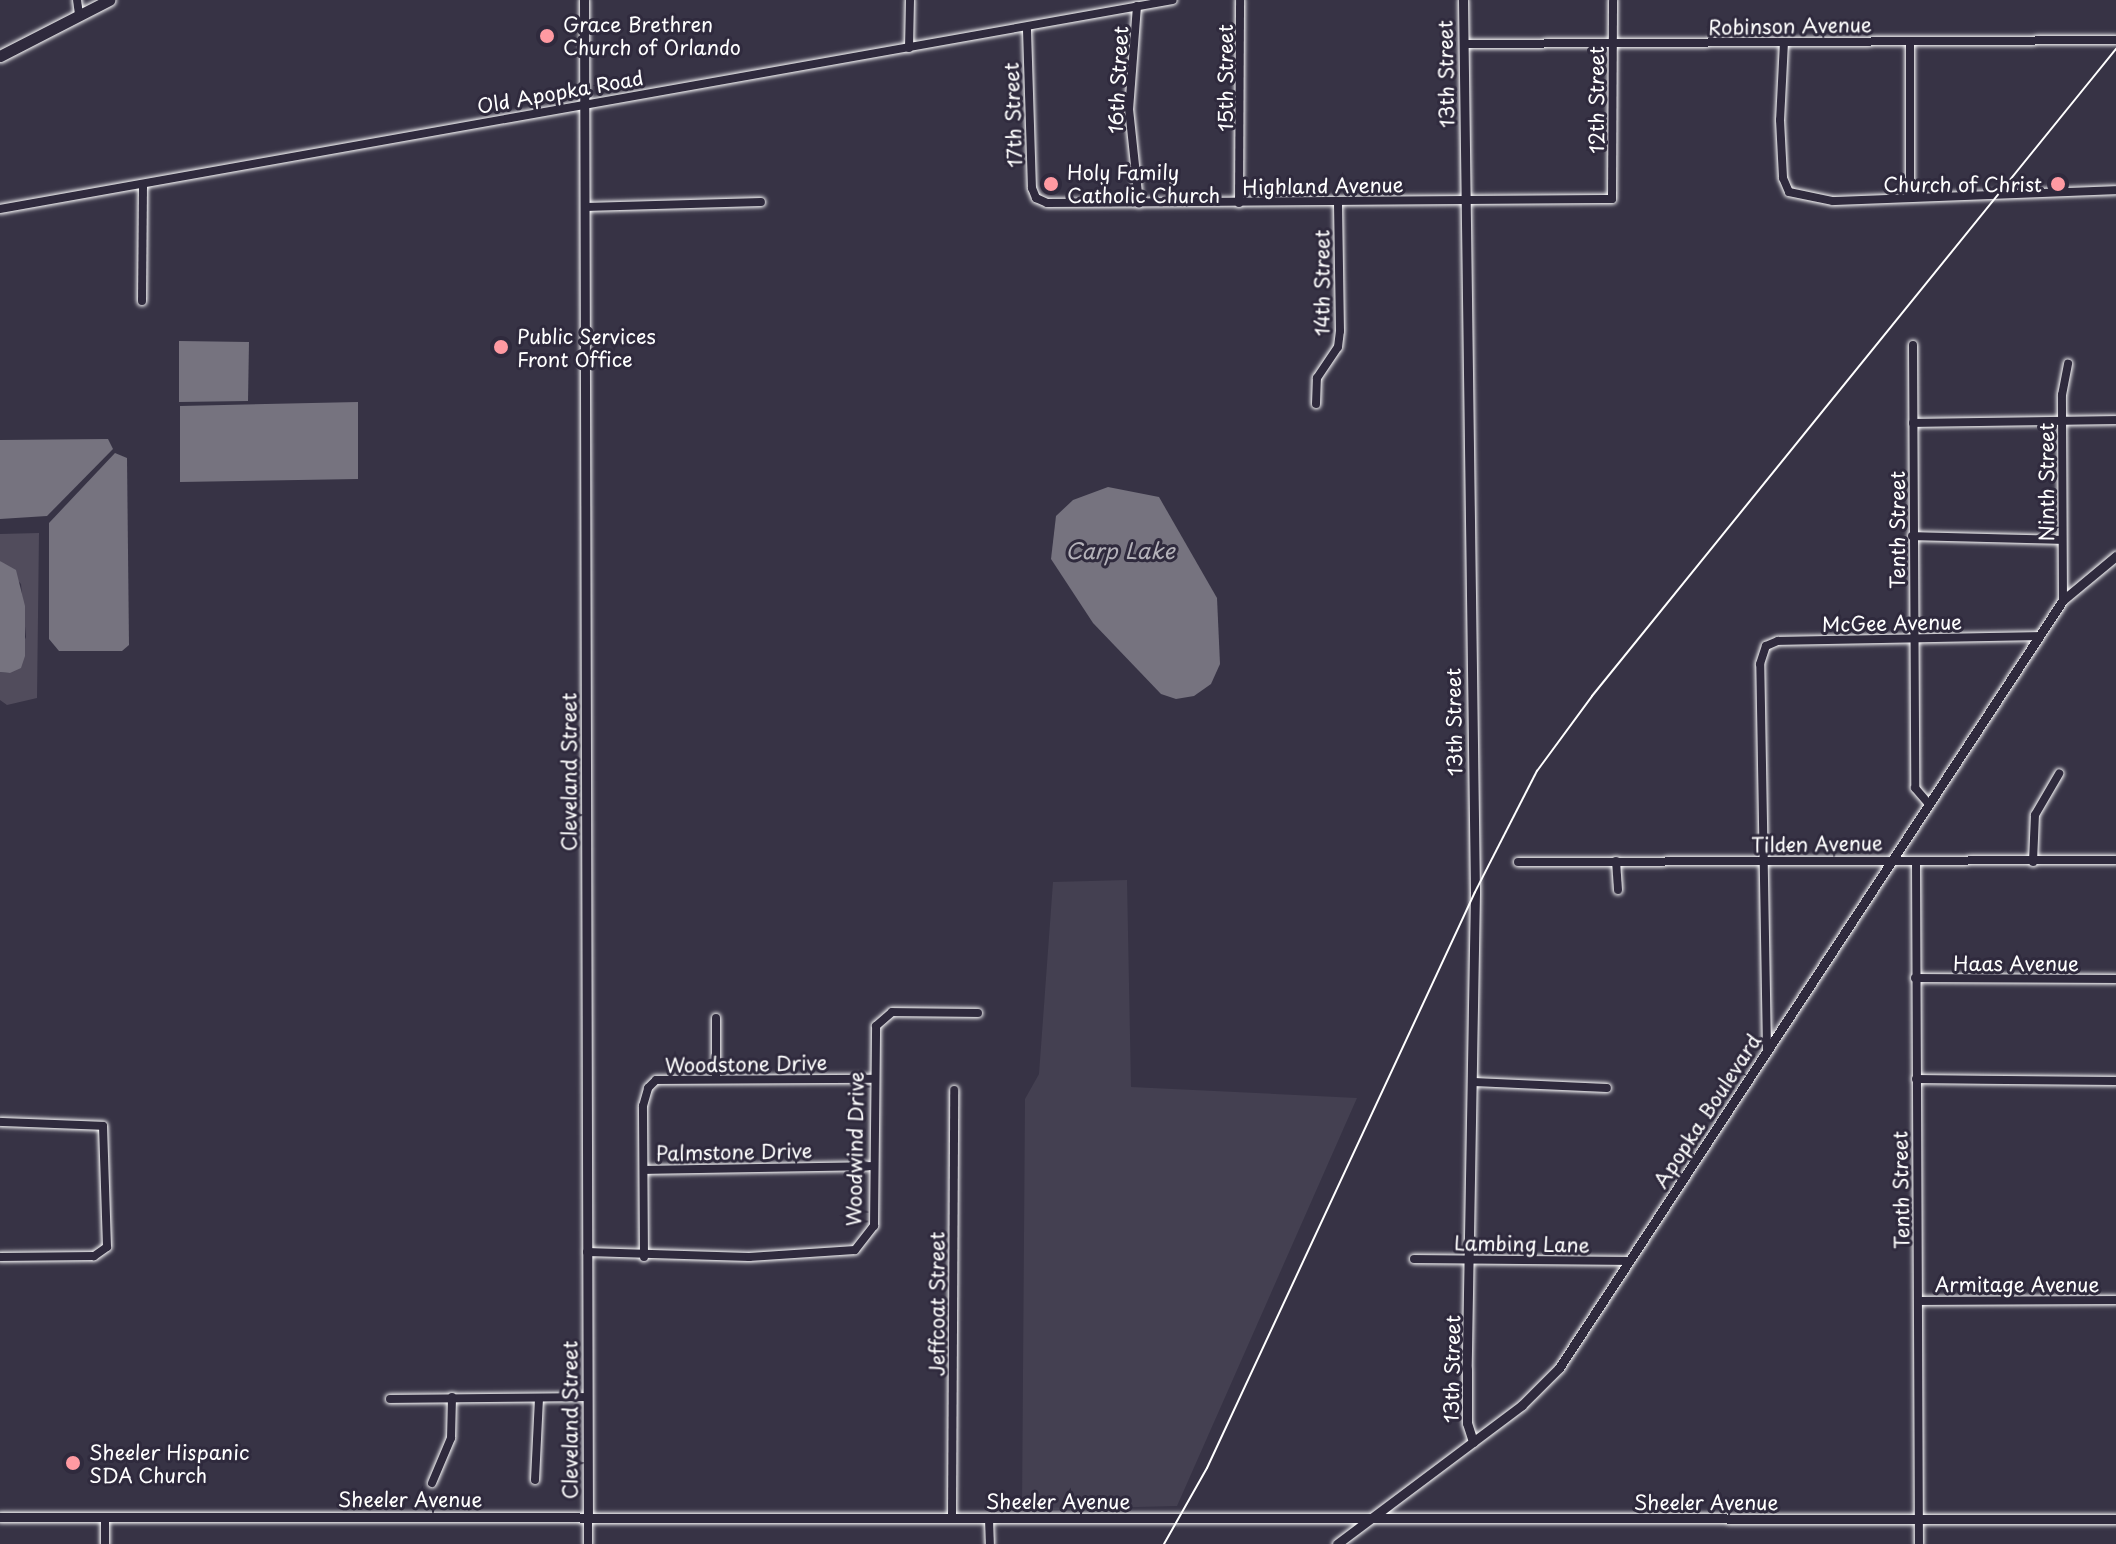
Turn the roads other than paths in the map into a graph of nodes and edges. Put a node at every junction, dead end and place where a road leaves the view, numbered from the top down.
1 (77, 0) edge
2 (109, 0) edge
3 (584, 0) edge
4 (910, 0) edge
5 (1173, 0) edge
6 (1240, 0) edge
7 (1463, 0) edge
8 (1613, 0) edge
9 (1137, 6) junction
10 (79, 15) junction
11 (1027, 30) junction
12 (2116, 40) edge
13 (1910, 41) junction
14 (1784, 42) junction
15 (1464, 44) junction
16 (1613, 45) junction
17 (909, 48) junction
18 (0, 56) edge
19 (584, 104) junction
20 (143, 184) junction
21 (2116, 190) edge
22 (1910, 195) junction
23 (1036, 198) joint
24 (1612, 199) joint
25 (1465, 201) junction
26 (761, 202) dead end
27 (1338, 202) junction
28 (1139, 203) junction
29 (1239, 203) junction
30 (585, 207) junction
31 (0, 209) edge
32 (142, 301) dead end
33 (1913, 345) dead end
34 (2068, 364) dead end
35 (1316, 404) dead end
36 (2116, 420) edge
37 (2062, 421) junction
38 (1913, 423) junction
39 (1912, 536) junction
40 (2062, 540) junction
41 (2116, 556) edge
42 (2063, 600) junction
43 (2039, 636) junction
44 (1914, 638) junction
45 (2059, 774) dead end
46 (1929, 804) junction
47 (1893, 859) junction
48 (2116, 860) edge
49 (1616, 861) junction
50 (1765, 861) junction
51 (1916, 861) junction
52 (1518, 862) dead end
53 (2033, 862) junction
54 (1618, 890) dead end
55 (1915, 978) junction
56 (2116, 979) edge
57 (978, 1013) dead end
58 (716, 1018) dead end
59 (1767, 1051) junction
60 (716, 1078) junction
61 (873, 1079) junction
62 (1916, 1079) junction
63 (2116, 1081) edge
64 (1474, 1082) junction
65 (1607, 1088) dead end
66 (954, 1090) dead end
67 (0, 1122) edge
68 (874, 1166) junction
69 (644, 1170) junction
70 (587, 1252) junction
71 (0, 1257) edge
72 (644, 1257) junction
73 (1414, 1259) dead end
74 (1630, 1261) junction
75 (1472, 1262) junction
76 (2116, 1300) edge
77 (1919, 1301) junction
78 (452, 1397) junction
79 (588, 1397) junction
80 (539, 1398) junction
81 (390, 1399) dead end
82 (1473, 1442) junction
83 (535, 1480) dead end
84 (432, 1483) dead end
85 (0, 1517) edge
86 (588, 1517) junction
87 (105, 1518) junction
88 (952, 1519) junction
89 (989, 1519) junction
90 (1919, 1519) junction
91 (2116, 1519) edge
92 (1369, 1520) junction
93 (105, 1544) edge
94 (588, 1544) edge
95 (990, 1544) edge
96 (1337, 1544) edge
97 (1919, 1544) edge

1 - 10 street
2 - 10 main road
3 - 19 street, Cleveland Street
4 - 17 street
5 - 9 street, Old Apopka Road
6 - 29 street, 15th Street
7 - 15 street, 13th Street
8 - 16 street, 12th Street
9 - 11 street, Old Apopka Road
9 - 28 street, 16th Street
10 - 18 main road
11 - 17 street, Old Apopka Road
11 - 23 street, 17th Street
12 - 13 street, Robinson Avenue
13 - 14 street, Robinson Avenue
13 - 22 street
14 - 16 street, Robinson Avenue
14 - 22 street
15 - 16 street, Robinson Avenue
15 - 25 street, 13th Street
16 - 24 street, 12th Street
17 - 19 street, Old Apopka Road
19 - 20 street, Old Apopka Road
19 - 30 street, Cleveland Street
20 - 31 street, Old Apopka Road
20 - 32 street
21 - 22 street
23 - 28 street, Highland Avenue
24 - 25 street, Highland Avenue
25 - 27 street, Highland Avenue
25 - 64 street, 13th Street
26 - 30 street
27 - 29 street, Highland Avenue
27 - 35 street, 14th Street
28 - 29 street, Highland Avenue
30 - 70 street, Cleveland Street
33 - 38 street, Tenth Street
34 - 37 street, Ninth Street
36 - 37 street
37 - 38 street
37 - 40 street, Ninth Street
38 - 39 street, Tenth Street
39 - 40 street
39 - 44 street, Tenth Street
40 - 42 street, Ninth Street
41 - 42 street, Apopka Boulevard
42 - 43 street, Apopka Boulevard
43 - 44 street, McGee Avenue
43 - 46 street, Apopka Boulevard
44 - 46 street, Tenth Street
44 - 50 street, McGee Avenue
45 - 53 street
46 - 47 street, Apopka Boulevard
47 - 50 street, Tilden Avenue
47 - 51 street, Tilden Avenue
47 - 59 street, Apopka Boulevard
48 - 53 street, Tilden Avenue
49 - 50 street, Tilden Avenue
49 - 52 street, Tilden Avenue
49 - 54 street
50 - 59 street
51 - 53 street, Tilden Avenue
51 - 55 street, Tenth Street
55 - 56 street, Haas Avenue
55 - 62 street, Tenth Street
57 - 61 street, Woodwind Drive
58 - 60 street
59 - 74 street, Apopka Boulevard
60 - 61 street, Woodstone Drive
60 - 69 street, Woodstone Drive
61 - 68 street, Woodwind Drive
62 - 63 street
62 - 77 street, Tenth Street
64 - 65 street
64 - 75 street, 13th Street
66 - 88 street, Jeffcoat Street
67 - 71 street
68 - 69 street, Palmstone Drive
68 - 72 street, Woodwind Drive
69 - 72 street, Woodstone Drive
70 - 72 street, Woodwind Drive
70 - 79 street, Cleveland Street
73 - 75 street, Lambing Lane
74 - 75 street, Lambing Lane
74 - 82 street, Apopka Boulevard
75 - 82 street, 13th Street
76 - 77 street, Armitage Avenue
77 - 90 street, Tenth Street
78 - 80 street
78 - 81 street
78 - 84 street
79 - 80 street
79 - 86 street, Cleveland Street
80 - 83 street
82 - 92 street, Apopka Boulevard
85 - 87 street, Sheeler Avenue
86 - 87 street, Sheeler Avenue
86 - 88 street, Sheeler Avenue
86 - 94 street, Cleveland Street
87 - 93 street
88 - 89 street, Sheeler Avenue
89 - 92 street, Sheeler Avenue
89 - 95 street
90 - 91 street, Sheeler Avenue
90 - 92 street, Sheeler Avenue
90 - 97 street, Tenth Street
92 - 96 street, Apopka Boulevard

